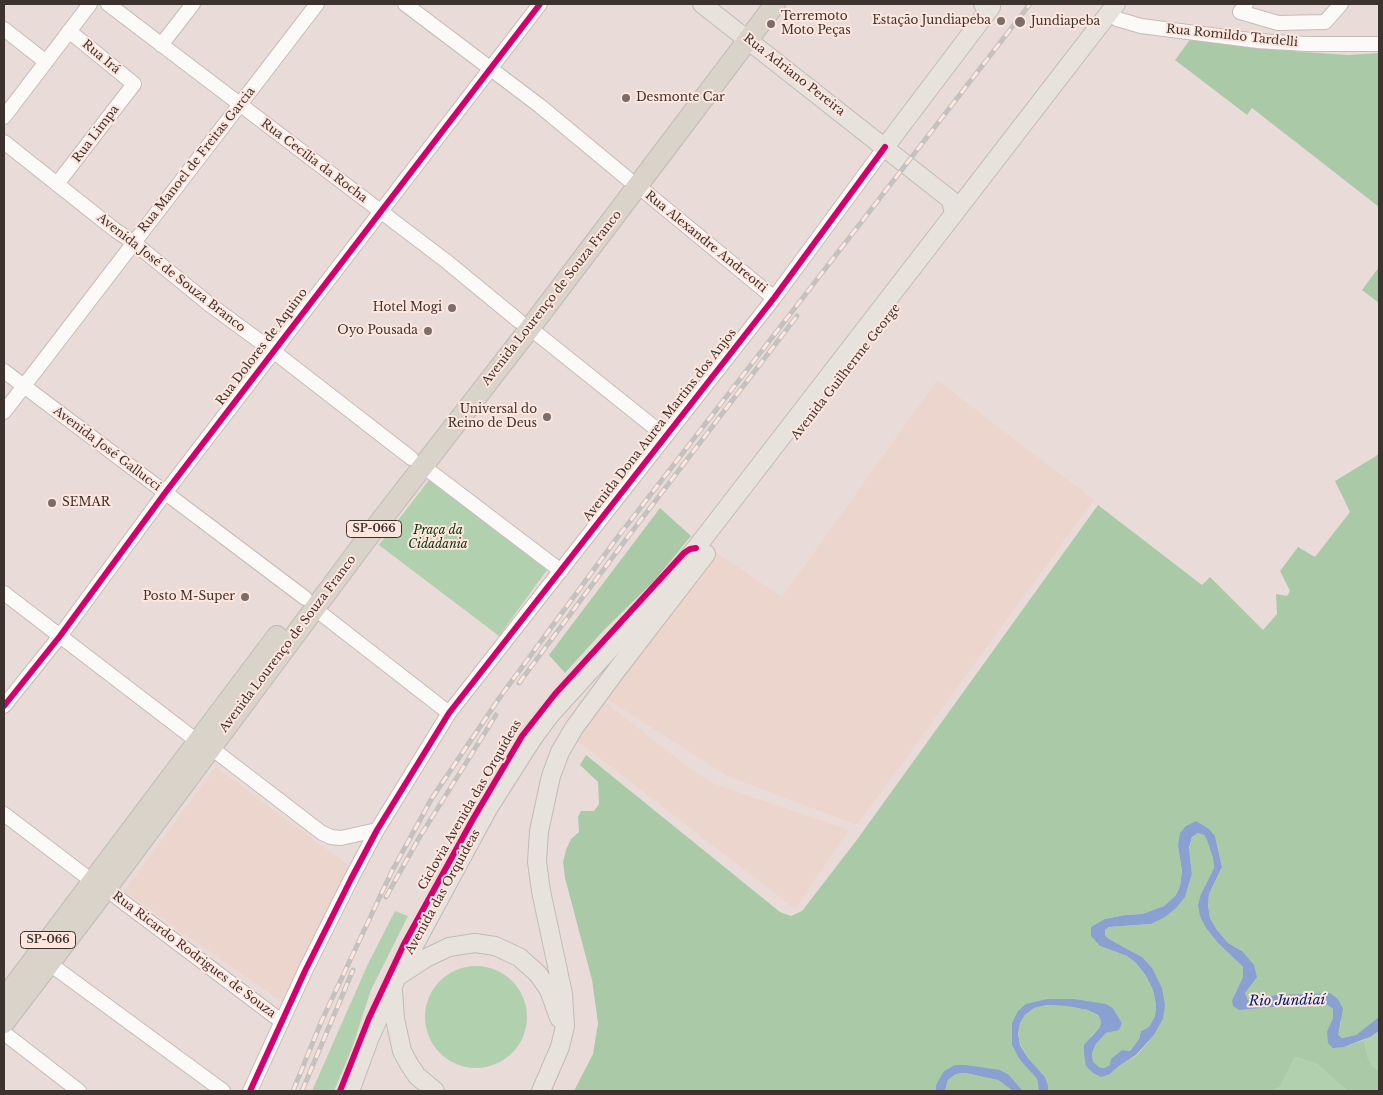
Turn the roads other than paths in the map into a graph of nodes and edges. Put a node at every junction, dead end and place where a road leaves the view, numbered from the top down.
1 (90, 4) edge
2 (108, 4) edge
3 (193, 4) edge
4 (318, 4) edge
5 (405, 4) edge
6 (540, 4) edge
7 (702, 4) edge
8 (758, 4) edge
9 (775, 4) edge
10 (1128, 4) edge
11 (1341, 4) edge
12 (989, 5) edge
13 (1243, 8) edge
14 (1113, 12) edge
15 (4, 29) edge
16 (69, 31) junction
17 (743, 35) junction
18 (161, 44) junction
19 (1379, 44) edge
20 (46, 62) junction
21 (491, 69) junction
22 (134, 84) joint
23 (240, 104) junction
24 (4, 117) edge
25 (4, 142) edge
26 (885, 147) junction
27 (633, 183) junction
28 (58, 184) junction
29 (957, 204) junction
30 (381, 212) junction
31 (133, 242) junction
32 (774, 298) junction
33 (524, 324) junction
34 (273, 351) junction
35 (4, 371) edge
36 (23, 386) junction
37 (4, 412) edge
38 (666, 436) junction
39 (417, 462) junction
40 (165, 493) junction
41 (561, 571) junction
42 (4, 593) edge
43 (310, 603) junction
44 (60, 636) junction
45 (4, 706) edge
46 (449, 713) junction
47 (540, 728) joint
48 (204, 744) junction
49 (4, 814) edge
50 (377, 830) junction
51 (99, 885) junction
52 (50, 964) junction
53 (395, 981) junction
54 (4, 999) edge
55 (282, 1021) junction
56 (4, 1023) edge
57 (564, 1032) junction
58 (4, 1033) edge
59 (558, 1054) junction
60 (79, 1091) edge
61 (223, 1091) edge
62 (250, 1091) edge
63 (350, 1091) edge
64 (435, 1091) edge
65 (526, 1091) edge
66 (541, 1091) edge

1 - 16 street
2 - 18 street, Rua Cecília da Rocha
3 - 18 street
4 - 23 street, Rua Manoel de Freitas Garcia
5 - 21 street, Rua Alexandre Andreotti
6 - 21 street, Rua Dolores de Aquino
7 - 17 main road, Rua Adriano Pereira
8 - 17 highway, Avenida Lourenço de Souza Franco / SP-066
9 - 17 highway, Avenida Lourenço de Souza Franco / SP-066
10 - 14 main road, Avenida Guilherme George
11 - 13 street
12 - 26 main road, Avenida Dona Aurea Martins dos Anjos
14 - 19 street, Rua Romildo Tardelli
14 - 29 main road, Avenida Guilherme George
14 - 57 main road, Avenida Guilherme George
15 - 20 street
16 - 20 street
16 - 22 street, Rua Irá
17 - 26 main road, Rua Adriano Pereira
17 - 27 highway, Avenida Lourenço de Souza Franco / SP-066
18 - 23 street, Rua Cecília da Rocha
20 - 24 street
21 - 27 street, Rua Alexandre Andreotti
21 - 30 street, Rua Dolores de Aquino
22 - 28 street, Rua Limpa
23 - 30 street, Rua Cecília da Rocha
23 - 31 street, Rua Manoel de Freitas Garcia
25 - 28 street, Avenida José de Souza Branco
26 - 29 main road, Rua Adriano Pereira
26 - 32 street, Avenida Dona Aurea Martins dos Anjos
27 - 32 street, Rua Alexandre Andreotti
27 - 33 highway, Avenida Lourenço de Souza Franco / SP-066
28 - 31 street, Avenida José de Souza Branco
29 - 47 main road, Avenida Guilherme George
30 - 33 street, Rua Cecília da Rocha
30 - 34 street, Rua Dolores de Aquino
31 - 34 street, Avenida José de Souza Branco
31 - 36 street, Rua Manoel de Freitas Garcia
32 - 38 street, Avenida Dona Aurea Martins dos Anjos
33 - 38 street, Rua Cecília da Rocha
33 - 39 highway, Avenida Lourenço de Souza Franco / SP-066
34 - 39 street, Avenida José de Souza Branco
34 - 40 street, Rua Dolores de Aquino
35 - 36 street, Avenida José Gallucci
36 - 37 street, Rua Manoel de Freitas Garcia
36 - 40 street, Avenida José Gallucci
38 - 41 street, Avenida Dona Aurea Martins dos Anjos
39 - 41 street, Avenida José de Souza Branco
39 - 43 highway, Avenida Lourenço de Souza Franco / SP-066
40 - 43 street, Avenida José Gallucci
40 - 44 street, Rua Dolores de Aquino
41 - 46 street, Avenida Dona Aurea Martins dos Anjos
42 - 44 street
43 - 46 street, Avenida José Gallucci
43 - 48 highway, Avenida Lourenço de Souza Franco / SP-066
44 - 45 street, Rua Dolores de Aquino
44 - 48 street
46 - 50 street, Avenida Dona Aurea Martins dos Anjos
47 - 53 main road, Avenida das Orquídeas
48 - 50 street
48 - 51 highway, Avenida Lourenço de Souza Franco / SP-066
49 - 51 street, Rua Ricardo Rodrigues de Souza
50 - 55 street, Avenida Dona Aurea Martins dos Anjos
51 - 52 highway, Avenida Lourenço de Souza Franco / SP-066
51 - 54 highway, Avenida Lourenço de Souza Franco / SP-066
51 - 55 street, Rua Ricardo Rodrigues de Souza
52 - 56 highway, Avenida Lourenço de Souza Franco / SP-066
52 - 61 street
53 - 57 main road
53 - 63 main road, Avenida das Orquídeas
53 - 64 main road
55 - 62 street, Avenida Dona Aurea Martins dos Anjos
57 - 59 main road
58 - 60 street
59 - 65 main road
59 - 66 main road

